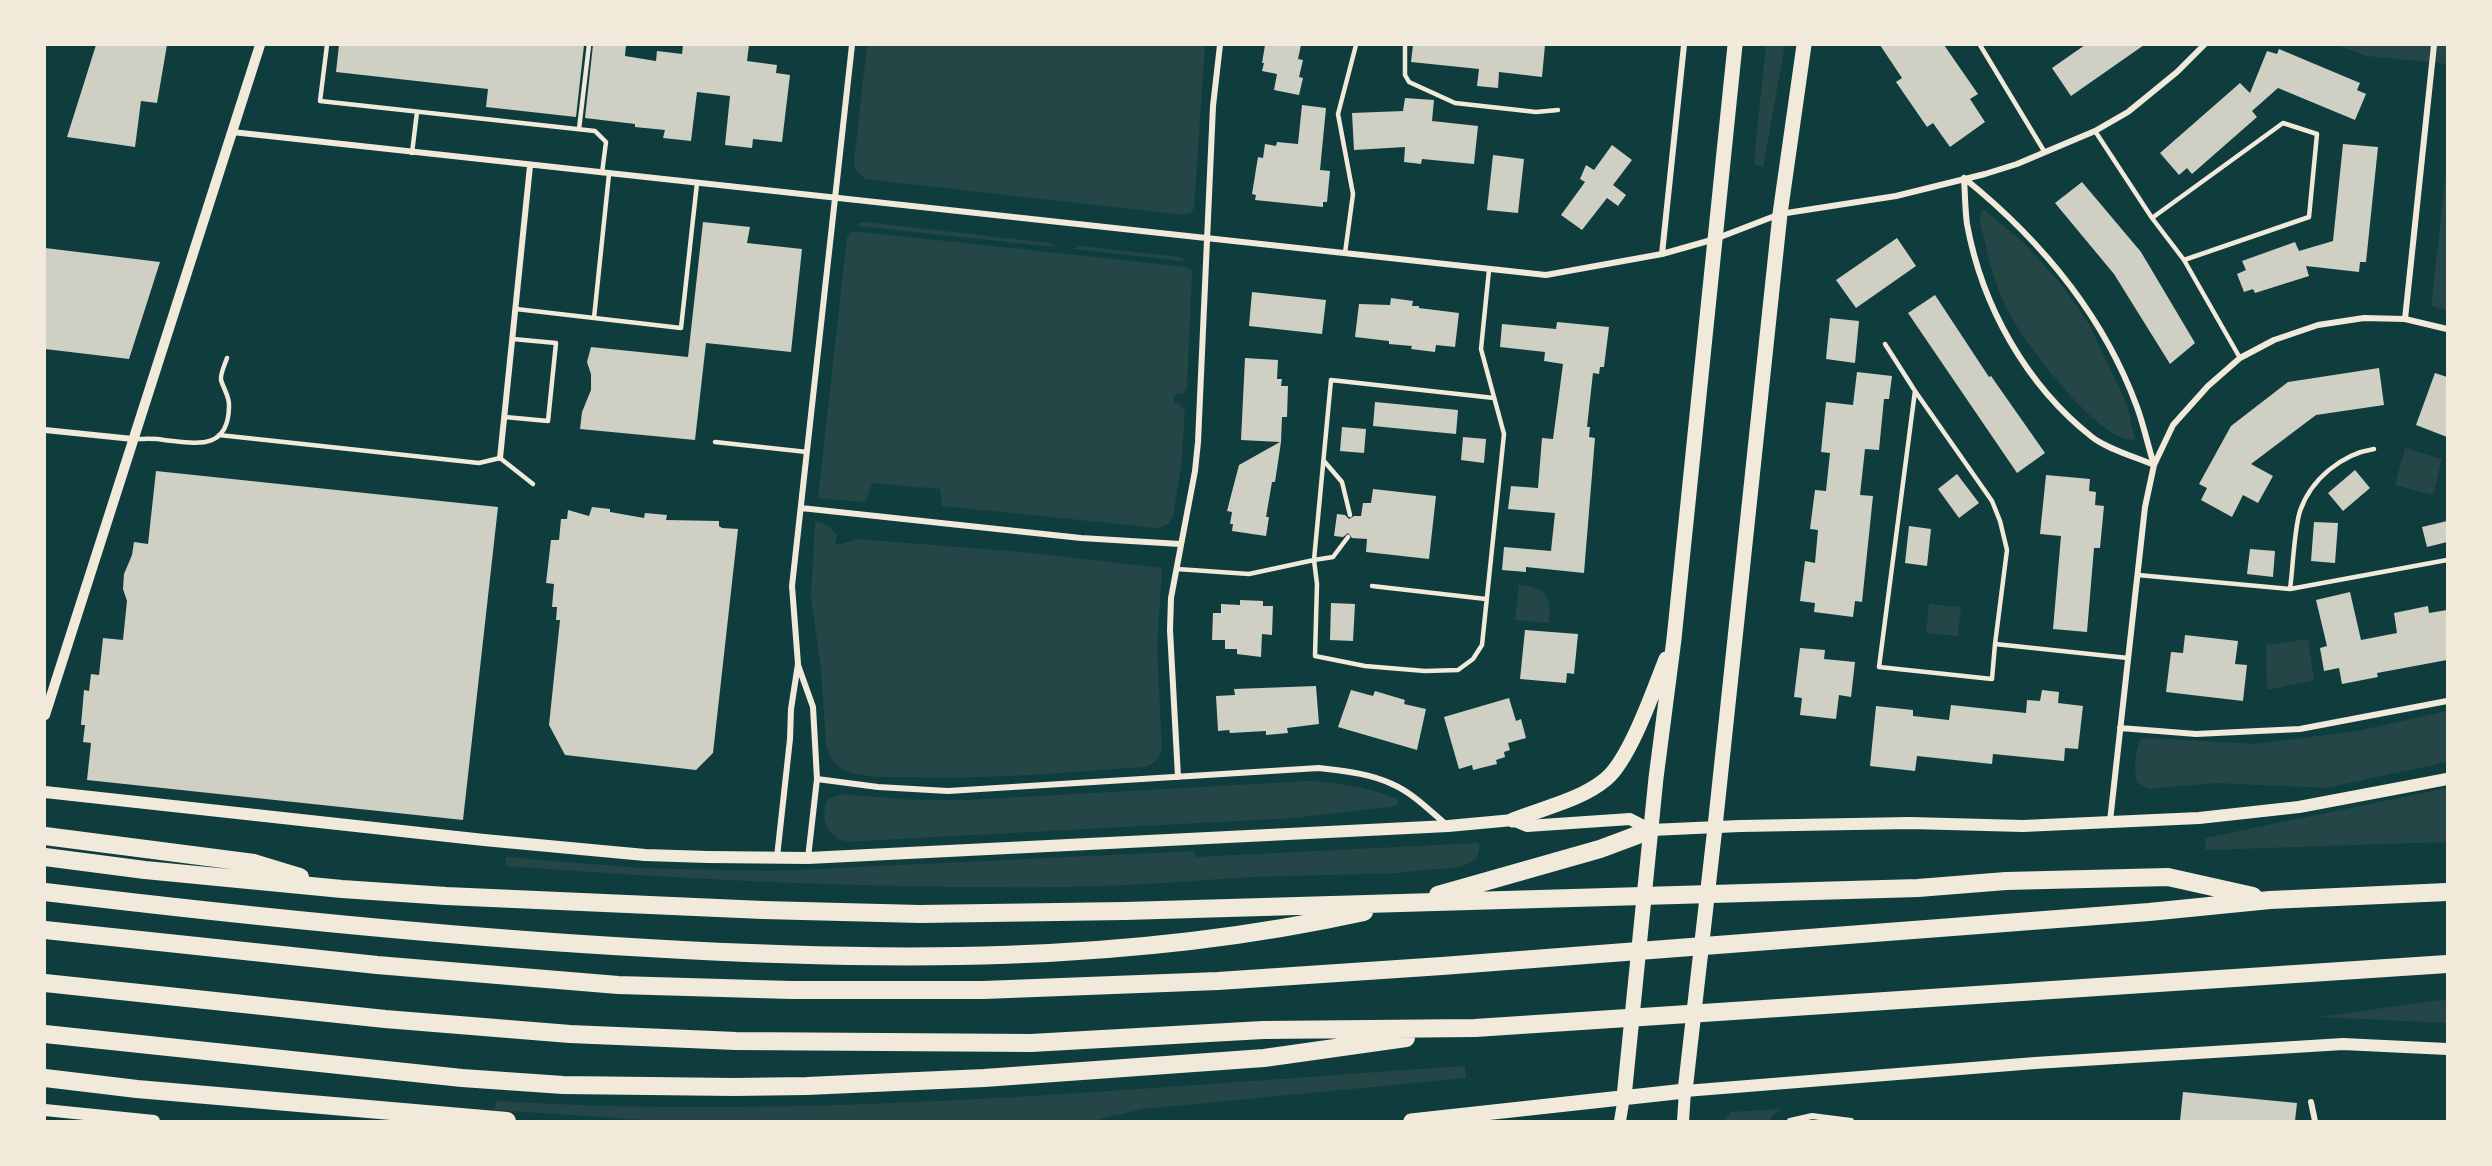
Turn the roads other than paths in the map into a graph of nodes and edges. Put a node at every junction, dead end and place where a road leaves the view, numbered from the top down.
1 (260, 45) edge
2 (327, 45) edge
3 (589, 45) edge
4 (852, 45) edge
5 (1220, 45) edge
6 (1356, 45) edge
7 (1405, 45) edge
8 (1684, 45) edge
9 (1735, 45) edge
10 (1804, 45) edge
11 (1980, 45) edge
12 (2204, 45) edge
13 (2434, 45) edge
14 (1558, 111) dead end
15 (417, 112) junction
16 (579, 129) junction
17 (2095, 131) junction
18 (232, 132) junction
19 (2044, 151) junction
20 (412, 153) junction
21 (531, 166) junction
22 (606, 173) junction
23 (1964, 178) junction
24 (697, 183) junction
25 (835, 198) junction
26 (1780, 214) junction
27 (2152, 218) junction
28 (1715, 239) junction
29 (1208, 240) junction
30 (1346, 254) junction
31 (1662, 254) junction
32 (2184, 260) junction
33 (1489, 270) junction
34 (516, 309) junction
35 (594, 318) junction
36 (2405, 318) junction
37 (2447, 329) edge
38 (513, 339) junction
39 (1885, 344) dead end
40 (227, 358) dead end
41 (2240, 358) junction
42 (1915, 391) junction
43 (1494, 398) junction
44 (505, 417) junction
45 (45, 430) edge
46 (219, 435) junction
47 (133, 439) junction
48 (715, 442) dead end
49 (2374, 449) dead end
50 (807, 452) junction
51 (500, 458) junction
52 (1324, 461) junction
53 (2154, 465) junction
54 (533, 484) dead end
55 (801, 508) junction
56 (1350, 515) dead end
57 (1348, 537) dead end
58 (1180, 544) junction
59 (1314, 560) junction
60 (2447, 560) edge
61 (1178, 569) junction
62 (2138, 575) junction
63 (1372, 586) dead end
64 (2290, 589) junction
65 (1486, 599) junction
66 (1674, 639) junction
67 (1995, 644) junction
68 (2128, 658) junction
69 (798, 664) junction
70 (2447, 701) edge
71 (45, 716) edge
72 (2120, 729) junction
73 (1178, 777) junction
74 (816, 779) junction
75 (2447, 779) edge
76 (45, 792) edge
77 (1513, 820) junction
78 (2110, 821) junction
79 (1448, 826) junction
80 (1716, 827) junction
81 (1651, 830) junction
82 (45, 836) edge
83 (45, 857) edge
84 (777, 858) junction
85 (808, 858) junction
86 (342, 889) junction
87 (45, 892) edge
88 (2447, 892) edge
89 (2270, 900) junction
90 (45, 930) edge
91 (2447, 964) edge
92 (45, 983) edge
93 (1475, 1028) junction
94 (45, 1034) edge
95 (2446, 1049) edge
96 (45, 1078) edge
97 (1685, 1091) junction
98 (1624, 1097) junction
99 (2312, 1102) dead end
100 (45, 1110) edge
101 (154, 1121) edge
102 (507, 1121) edge
103 (1411, 1121) edge
104 (1620, 1121) edge
105 (1683, 1121) edge
106 (1790, 1121) edge
107 (1851, 1121) edge
108 (2315, 1121) edge

1 - 18 street
2 - 15 lane
3 - 16 lane
4 - 25 street
5 - 29 street
6 - 30 lane
7 - 14 lane
8 - 31 street
9 - 28 main road
10 - 26 main road
11 - 19 lane
12 - 17 street
13 - 36 street
15 - 16 lane
15 - 20 lane
16 - 22 lane
17 - 19 street
17 - 27 lane
18 - 20 street
18 - 47 street
19 - 23 street
20 - 21 street
21 - 22 street
21 - 34 street
22 - 24 street
22 - 35 lane
23 - 26 street
23 - 53 street
23 - 53 street
24 - 25 street
24 - 35 lane
25 - 29 street
25 - 50 street
26 - 28 street
26 - 80 main road
27 - 32 lane
27 - 32 lane
28 - 31 street
28 - 66 main road
29 - 30 street
29 - 58 street
30 - 33 street
31 - 33 street
32 - 41 lane
33 - 43 lane
34 - 35 lane
34 - 38 street
36 - 37 street
36 - 41 street
38 - 44 street
38 - 44 lane
39 - 42 lane
40 - 46 lane
41 - 53 street
42 - 67 lane
42 - 67 lane
43 - 52 lane
43 - 65 lane
44 - 51 street
45 - 47 street
46 - 47 lane
46 - 51 lane
47 - 71 street
48 - 50 lane
49 - 64 lane
50 - 55 street
51 - 54 lane
52 - 56 lane
52 - 59 lane
53 - 62 street
55 - 58 street
55 - 69 street
57 - 59 lane
58 - 61 street
59 - 61 lane
59 - 65 lane
60 - 64 lane
61 - 73 street
62 - 64 lane
62 - 68 street
63 - 65 lane
66 - 77 main road
66 - 81 main road
67 - 68 lane
68 - 72 street
69 - 74 street
69 - 84 street
70 - 72 street
72 - 78 street
73 - 74 street
73 - 79 street
74 - 85 street
75 - 78 main road
76 - 84 main road
77 - 79 main road
77 - 81 main road
78 - 80 main road
79 - 85 main road
80 - 81 main road
80 - 97 main road
81 - 87 highway
81 - 98 main road
82 - 86 highway
83 - 86 highway
84 - 85 main road
86 - 89 highway
88 - 89 highway
89 - 90 highway
91 - 93 highway
92 - 93 highway
93 - 94 highway
95 - 97 main road
96 - 102 highway
97 - 98 main road
97 - 105 main road
98 - 103 main road
98 - 104 main road
99 - 108 street
100 - 101 main road
106 - 107 street

